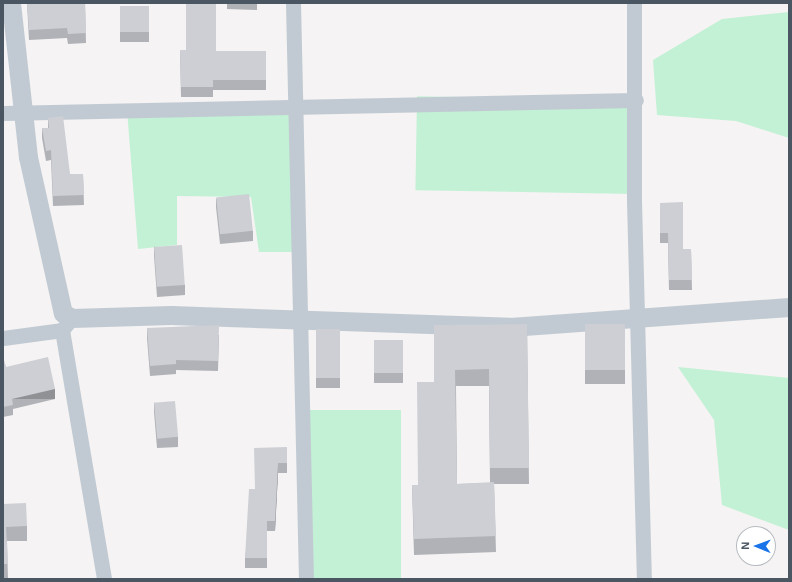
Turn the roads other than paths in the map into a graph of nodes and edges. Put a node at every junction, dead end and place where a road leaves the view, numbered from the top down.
1 (11, 3) edge
2 (292, 3) edge
3 (634, 3) edge
4 (636, 100) junction
5 (294, 107) junction
6 (3, 113) edge
7 (23, 113) junction
8 (789, 307) edge
9 (298, 319) junction
10 (639, 320) junction
11 (67, 324) junction
12 (3, 338) edge
13 (104, 579) edge
14 (306, 579) edge
15 (644, 579) edge

1 - 7 street
2 - 5 street
3 - 4 street
4 - 5 street
4 - 10 street
5 - 7 street
5 - 9 street
6 - 7 street
7 - 11 street
8 - 10 street
9 - 10 street
9 - 11 street
9 - 14 street
10 - 15 street
11 - 12 street
11 - 13 street

